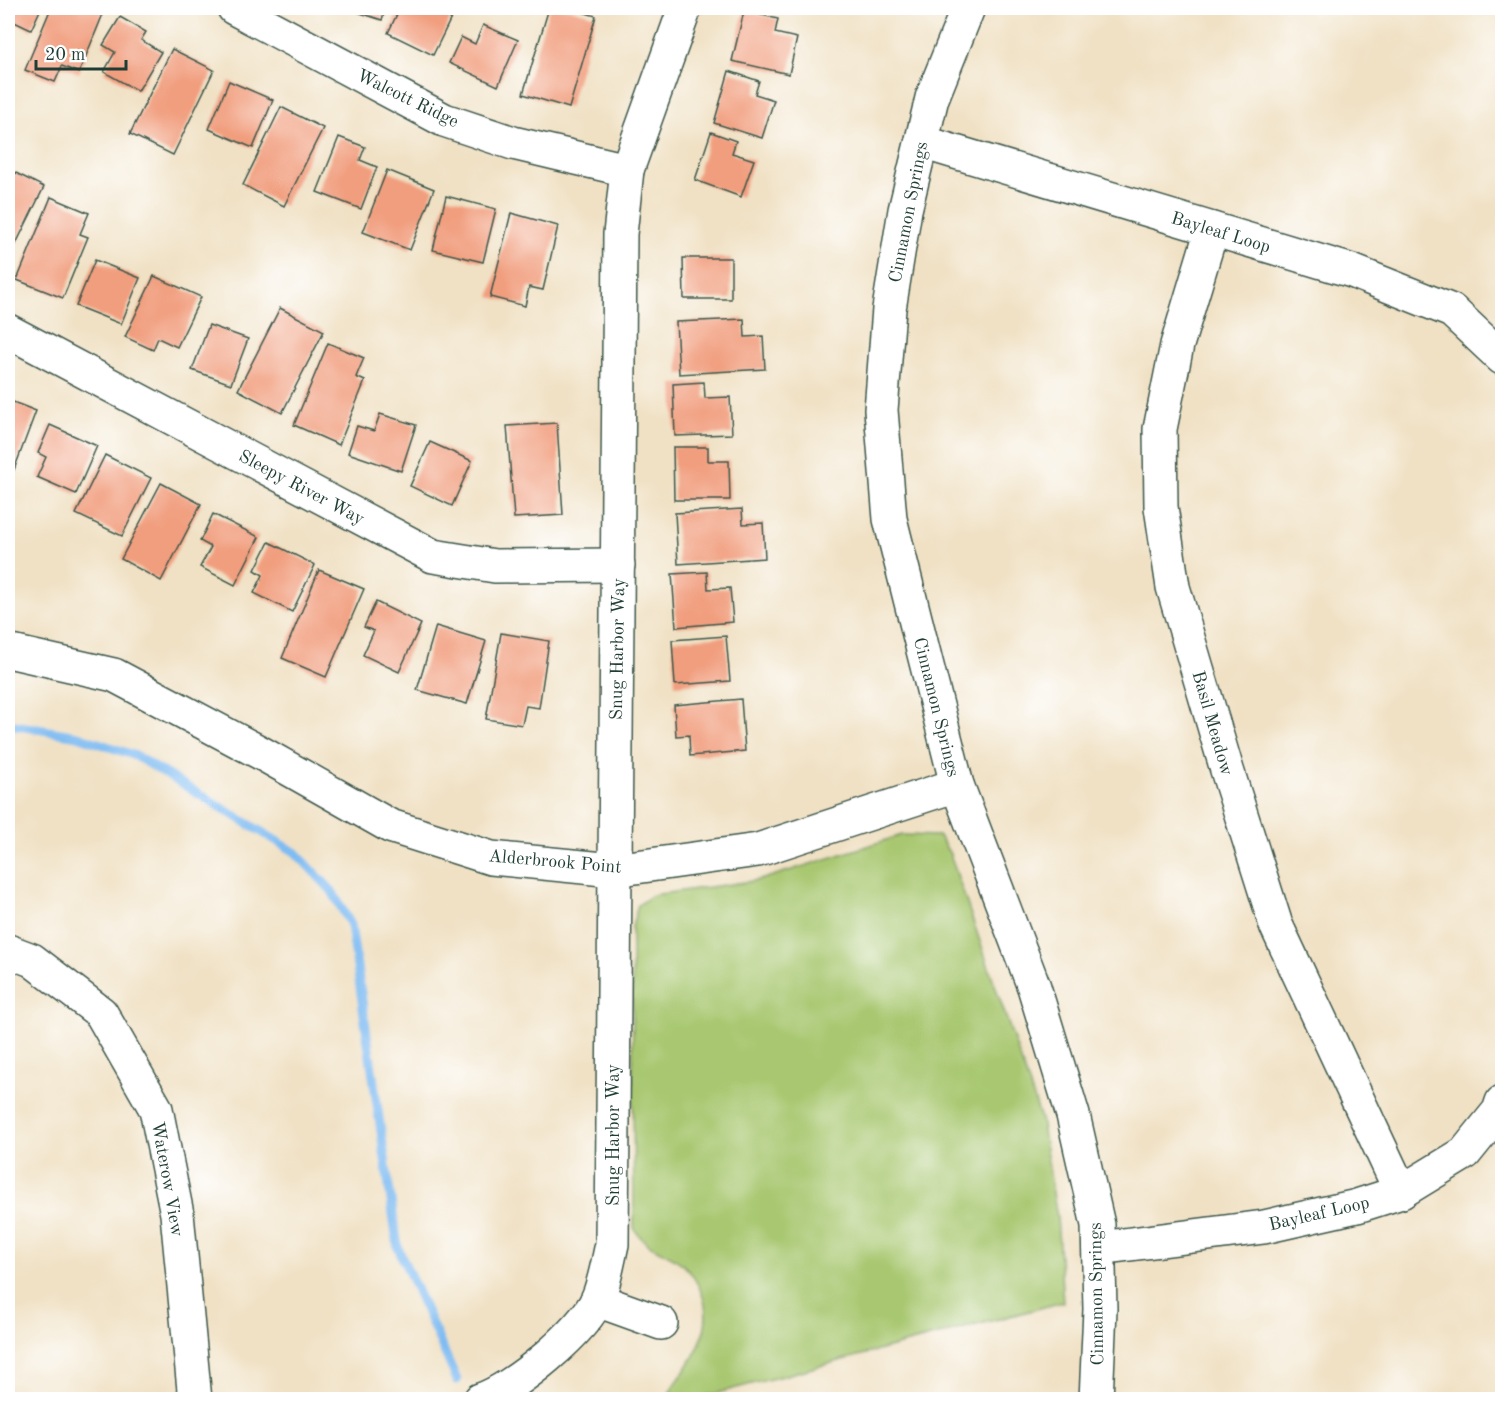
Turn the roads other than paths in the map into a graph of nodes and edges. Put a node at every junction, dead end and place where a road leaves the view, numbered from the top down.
1 (234, 8) edge
2 (685, 8) edge
3 (968, 8) edge
4 (922, 142) junction
5 (627, 170) junction
6 (1212, 229) junction
7 (8, 332) edge
8 (1503, 358) edge
9 (618, 565) junction
10 (8, 651) edge
11 (957, 785) junction
12 (614, 870) junction
13 (8, 951) edge
14 (1503, 1102) edge
15 (1401, 1192) junction
16 (1098, 1248) junction
17 (597, 1300) junction
18 (661, 1323) dead end
19 (195, 1400) edge
20 (480, 1400) edge
21 (1096, 1400) edge

1 - 5 street, Walcott Ridge
2 - 5 street, Snug Harbor Way
3 - 4 street, Cinnamon Springs
4 - 6 street, Bayleaf Loop
4 - 11 street, Cinnamon Springs
5 - 9 street, Snug Harbor Way
6 - 8 street, Bayleaf Loop
6 - 15 street, Basil Meadow
7 - 9 street, Sleepy River Way
9 - 12 street, Snug Harbor Way
10 - 12 street, Alderbrook Point
11 - 12 street, Alderbrook Point
11 - 16 street, Cinnamon Springs
12 - 17 street, Snug Harbor Way
13 - 19 street, Waterow View
14 - 15 street, Bayleaf Loop
15 - 16 street, Bayleaf Loop
16 - 21 street, Cinnamon Springs
17 - 18 street
17 - 20 street, Snug Harbor Way

